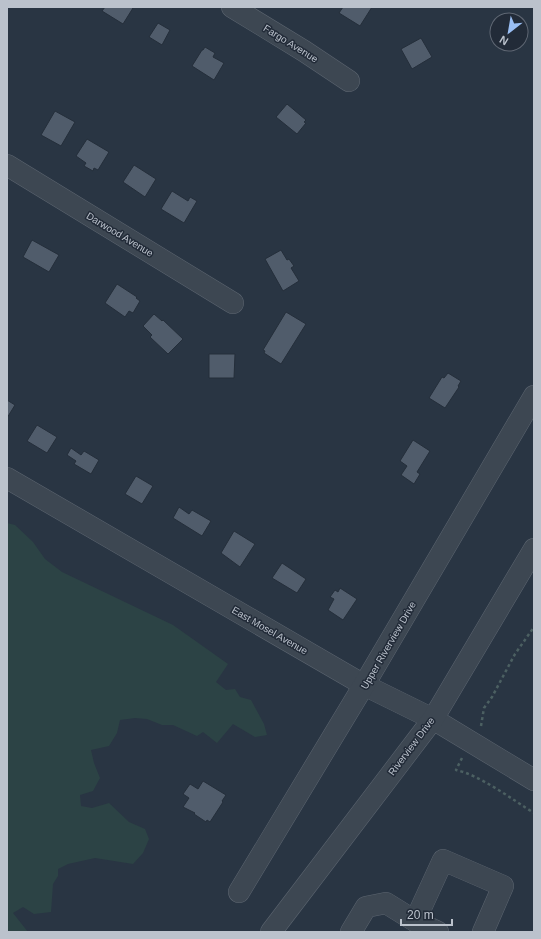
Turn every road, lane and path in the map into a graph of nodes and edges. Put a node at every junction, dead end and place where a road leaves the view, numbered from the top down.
1 (232, 7) edge
2 (349, 81) dead end
3 (7, 165) edge
4 (233, 303) dead end
5 (534, 396) edge
6 (7, 478) edge
7 (534, 549) edge
8 (534, 628) edge
9 (364, 685) junction
10 (433, 719) junction
11 (482, 721) dead end
12 (534, 780) edge
13 (240, 892) dead end
14 (415, 921) junction
15 (271, 932) edge
16 (351, 932) edge
17 (438, 932) edge
18 (483, 932) edge

1 - 2 street, Fargo Avenue
3 - 4 street, Darwood Avenue
5 - 9 street, Upper Riverview Drive
6 - 9 street, East Mosel Avenue
7 - 10 street, Riverview Drive
8 - 11 path
9 - 10 street, East Mosel Avenue
9 - 13 street, Upper Riverview Drive
10 - 12 street, East Mosel Avenue
10 - 15 street, Riverview Drive
14 - 16 street
14 - 17 street
14 - 18 street

